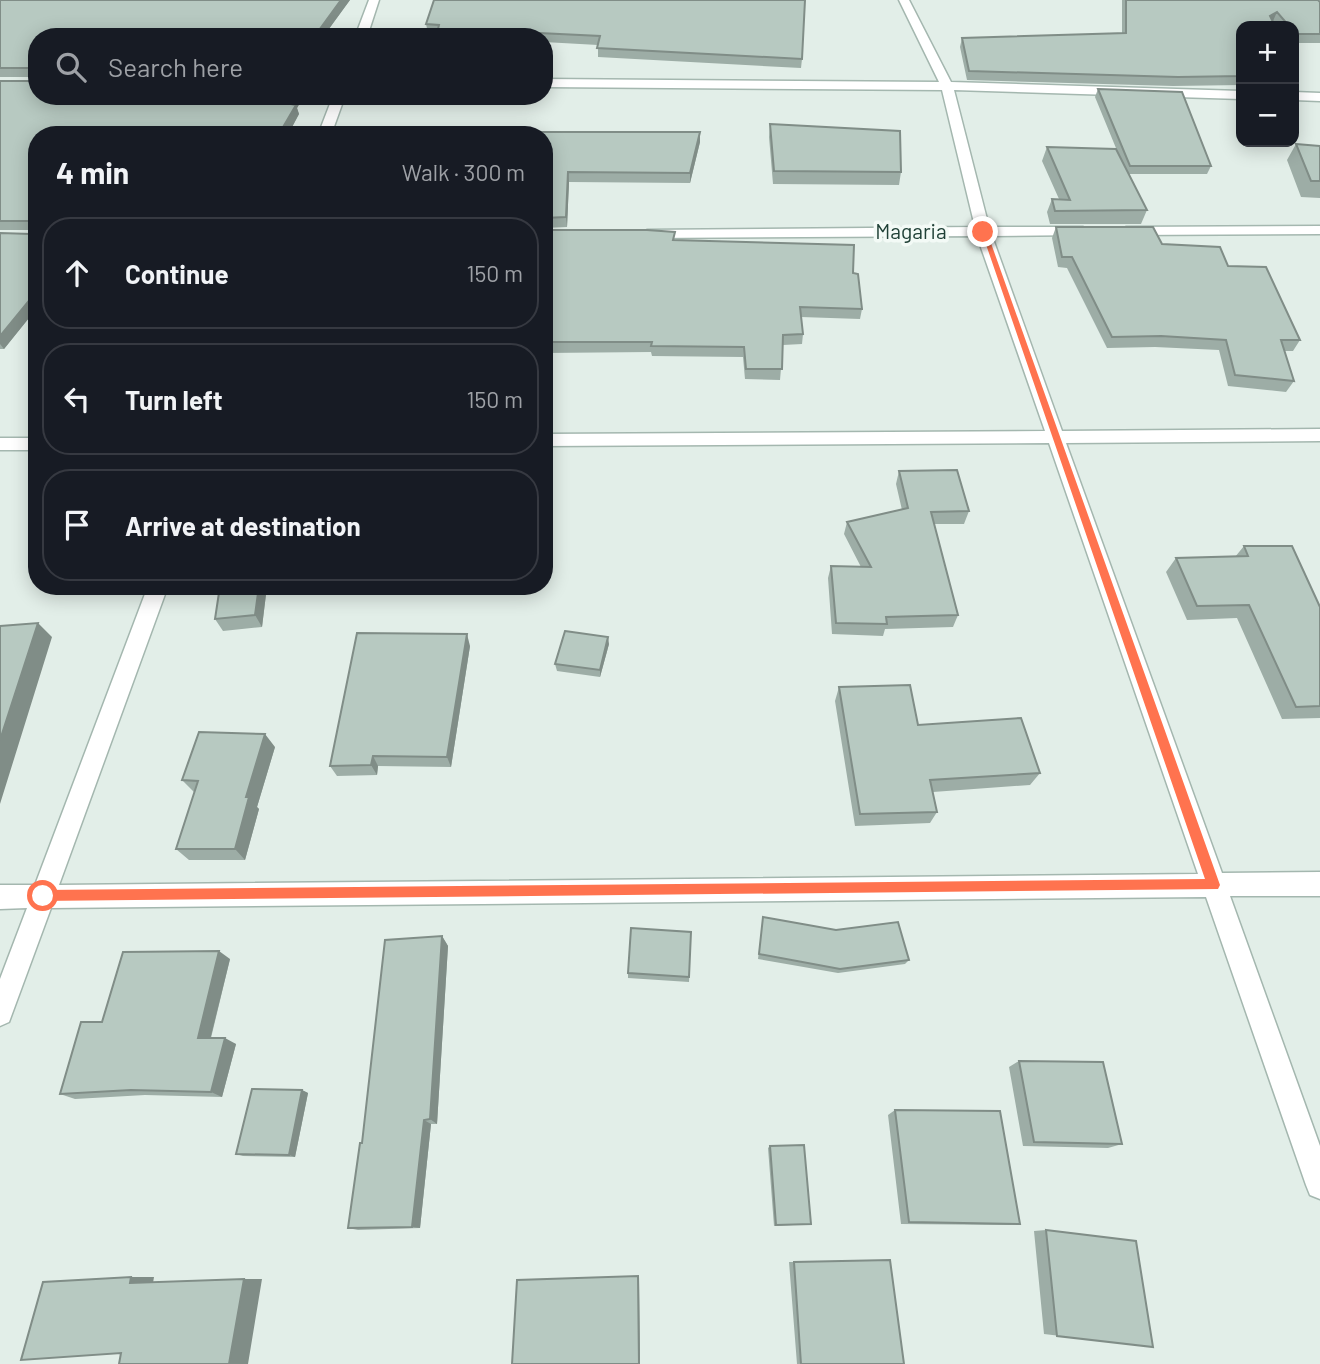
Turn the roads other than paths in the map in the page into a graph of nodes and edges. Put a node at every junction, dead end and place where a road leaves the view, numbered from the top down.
1 (374, 0) edge
2 (904, 0) edge
3 (364, 28) edge
4 (553, 83) edge
5 (947, 86) junction
6 (1236, 95) edge
7 (1299, 96) edge
8 (1320, 97) edge
9 (336, 105) edge
10 (327, 126) edge
11 (1320, 230) edge
12 (983, 232) junction
13 (626, 234) edge
14 (1320, 435) edge
15 (1056, 437) junction
16 (553, 440) edge
17 (0, 444) edge
18 (28, 444) edge
19 (155, 595) edge
20 (1320, 884) edge
21 (1214, 885) junction
22 (43, 896) junction
23 (0, 897) edge
24 (0, 1013) edge
25 (1320, 1185) edge

1 - 3 street
2 - 5 street
4 - 5 street
5 - 6 street
5 - 12 street
7 - 8 street
9 - 10 street
11 - 12 street, Magaria
12 - 13 street, Magaria
12 - 15 street
14 - 15 street
15 - 16 street
15 - 21 street
17 - 18 street
19 - 22 street
20 - 21 street
21 - 22 street
21 - 25 street
22 - 23 street
22 - 24 street

